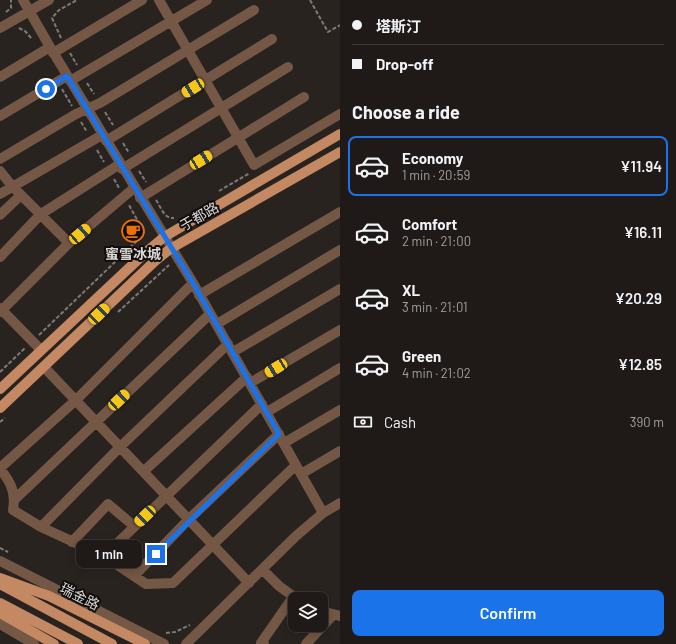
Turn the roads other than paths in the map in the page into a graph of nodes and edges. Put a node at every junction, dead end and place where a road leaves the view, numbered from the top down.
1 (23, 0) edge
2 (49, 0) edge
3 (142, 0) edge
4 (159, 0) edge
5 (207, 0) edge
6 (254, 10) dead end
7 (30, 11) junction
8 (172, 21) junction
9 (0, 28) edge
10 (272, 39) dead end
11 (51, 50) junction
12 (188, 50) junction
13 (288, 67) dead end
14 (0, 77) edge
15 (69, 79) junction
16 (205, 80) junction
17 (304, 97) dead end
18 (222, 108) junction
19 (87, 110) junction
20 (340, 114) edge
21 (0, 116) edge
22 (340, 134) edge
23 (238, 137) junction
24 (104, 138) junction
25 (340, 152) edge
26 (0, 159) edge
27 (121, 167) junction
28 (0, 171) edge
29 (12, 186) junction
30 (134, 188) junction
31 (0, 194) edge
32 (21, 195) junction
33 (140, 198) junction
34 (340, 212) edge
35 (41, 214) junction
36 (0, 215) edge
37 (164, 237) junction
38 (69, 243) junction
39 (340, 250) edge
40 (173, 253) junction
41 (0, 257) edge
42 (193, 283) junction
43 (340, 290) edge
44 (199, 295) junction
45 (1, 310) edge
46 (210, 314) junction
47 (216, 324) junction
48 (340, 330) edge
49 (231, 348) junction
50 (40, 349) junction
51 (44, 367) junction
52 (340, 368) edge
53 (249, 380) junction
54 (0, 388) edge
55 (76, 400) junction
56 (0, 408) edge
57 (264, 408) junction
58 (340, 410) edge
59 (96, 422) junction
60 (281, 439) junction
61 (120, 447) junction
62 (340, 451) edge
63 (0, 468) edge
64 (298, 470) junction
65 (144, 471) junction
66 (166, 495) junction
67 (15, 499) junction
68 (340, 503) edge
69 (323, 514) junction
70 (189, 520) junction
71 (134, 526) junction
72 (41, 527) junction
73 (72, 542) junction
74 (213, 545) junction
75 (104, 556) junction
76 (0, 561) edge
77 (263, 570) junction
78 (134, 576) junction
79 (0, 578) edge
80 (249, 583) junction
81 (0, 584) edge
82 (288, 593) edge
83 (0, 603) edge
84 (288, 607) edge
85 (0, 613) edge
86 (336, 615) edge
87 (0, 624) edge
88 (34, 644) edge
89 (54, 644) edge
90 (78, 644) edge
91 (112, 644) edge
92 (145, 644) edge
93 (164, 644) edge
94 (186, 644) edge
95 (264, 644) edge
96 (306, 644) edge

1 - 7 street
2 - 7 street
3 - 11 street
4 - 8 street
5 - 8 street
6 - 12 street
7 - 9 street
7 - 11 street
8 - 12 street
8 - 15 street
10 - 16 street
11 - 14 street
11 - 15 street
12 - 16 street
12 - 19 street
13 - 18 street
15 - 19 street
15 - 21 street
16 - 18 street
16 - 24 street
17 - 23 street
18 - 23 street
18 - 27 street
19 - 24 street
19 - 26 street
20 - 23 street
22 - 37 main road, 于都路
23 - 33 street
24 - 27 street
24 - 29 street
25 - 40 main road, 于都路
27 - 30 street
27 - 35 street
28 - 29 street
29 - 31 street
29 - 32 street
30 - 33 street
30 - 38 street
32 - 35 street
32 - 36 street
33 - 37 street
34 - 44 street
35 - 38 street
35 - 41 street
37 - 40 street
37 - 50 main road, 于都路
38 - 45 street
39 - 47 street
40 - 42 street
40 - 51 main road, 于都路
42 - 44 street
42 - 55 street
43 - 49 street
44 - 46 street
45 - 50 street
46 - 47 street
46 - 59 street
47 - 49 street
48 - 53 street
49 - 53 street
49 - 61 street
50 - 54 main road, 于都路
51 - 55 street
51 - 56 main road, 于都路
52 - 57 street
53 - 57 street
53 - 65 street
55 - 59 street
55 - 63 street
57 - 60 street
57 - 66 street
58 - 60 street
59 - 61 street
59 - 67 street
60 - 64 street
60 - 70 street
61 - 65 street
61 - 72 street
62 - 64 street
63 - 67 street
64 - 69 street
64 - 74 street
65 - 66 street
66 - 70 street
66 - 71 street
67 - 72 street
68 - 69 street
69 - 77 street
70 - 74 street
70 - 78 street
71 - 73 street
71 - 75 street
72 - 73 street
73 - 75 street
74 - 78 street
74 - 80 street
75 - 78 street
76 - 93 street
77 - 80 street
77 - 82 street
79 - 92 main road, 瑞金路
80 - 94 street
81 - 91 main road
83 - 90 main road
84 - 95 street
85 - 89 main road
86 - 96 street
87 - 88 street

